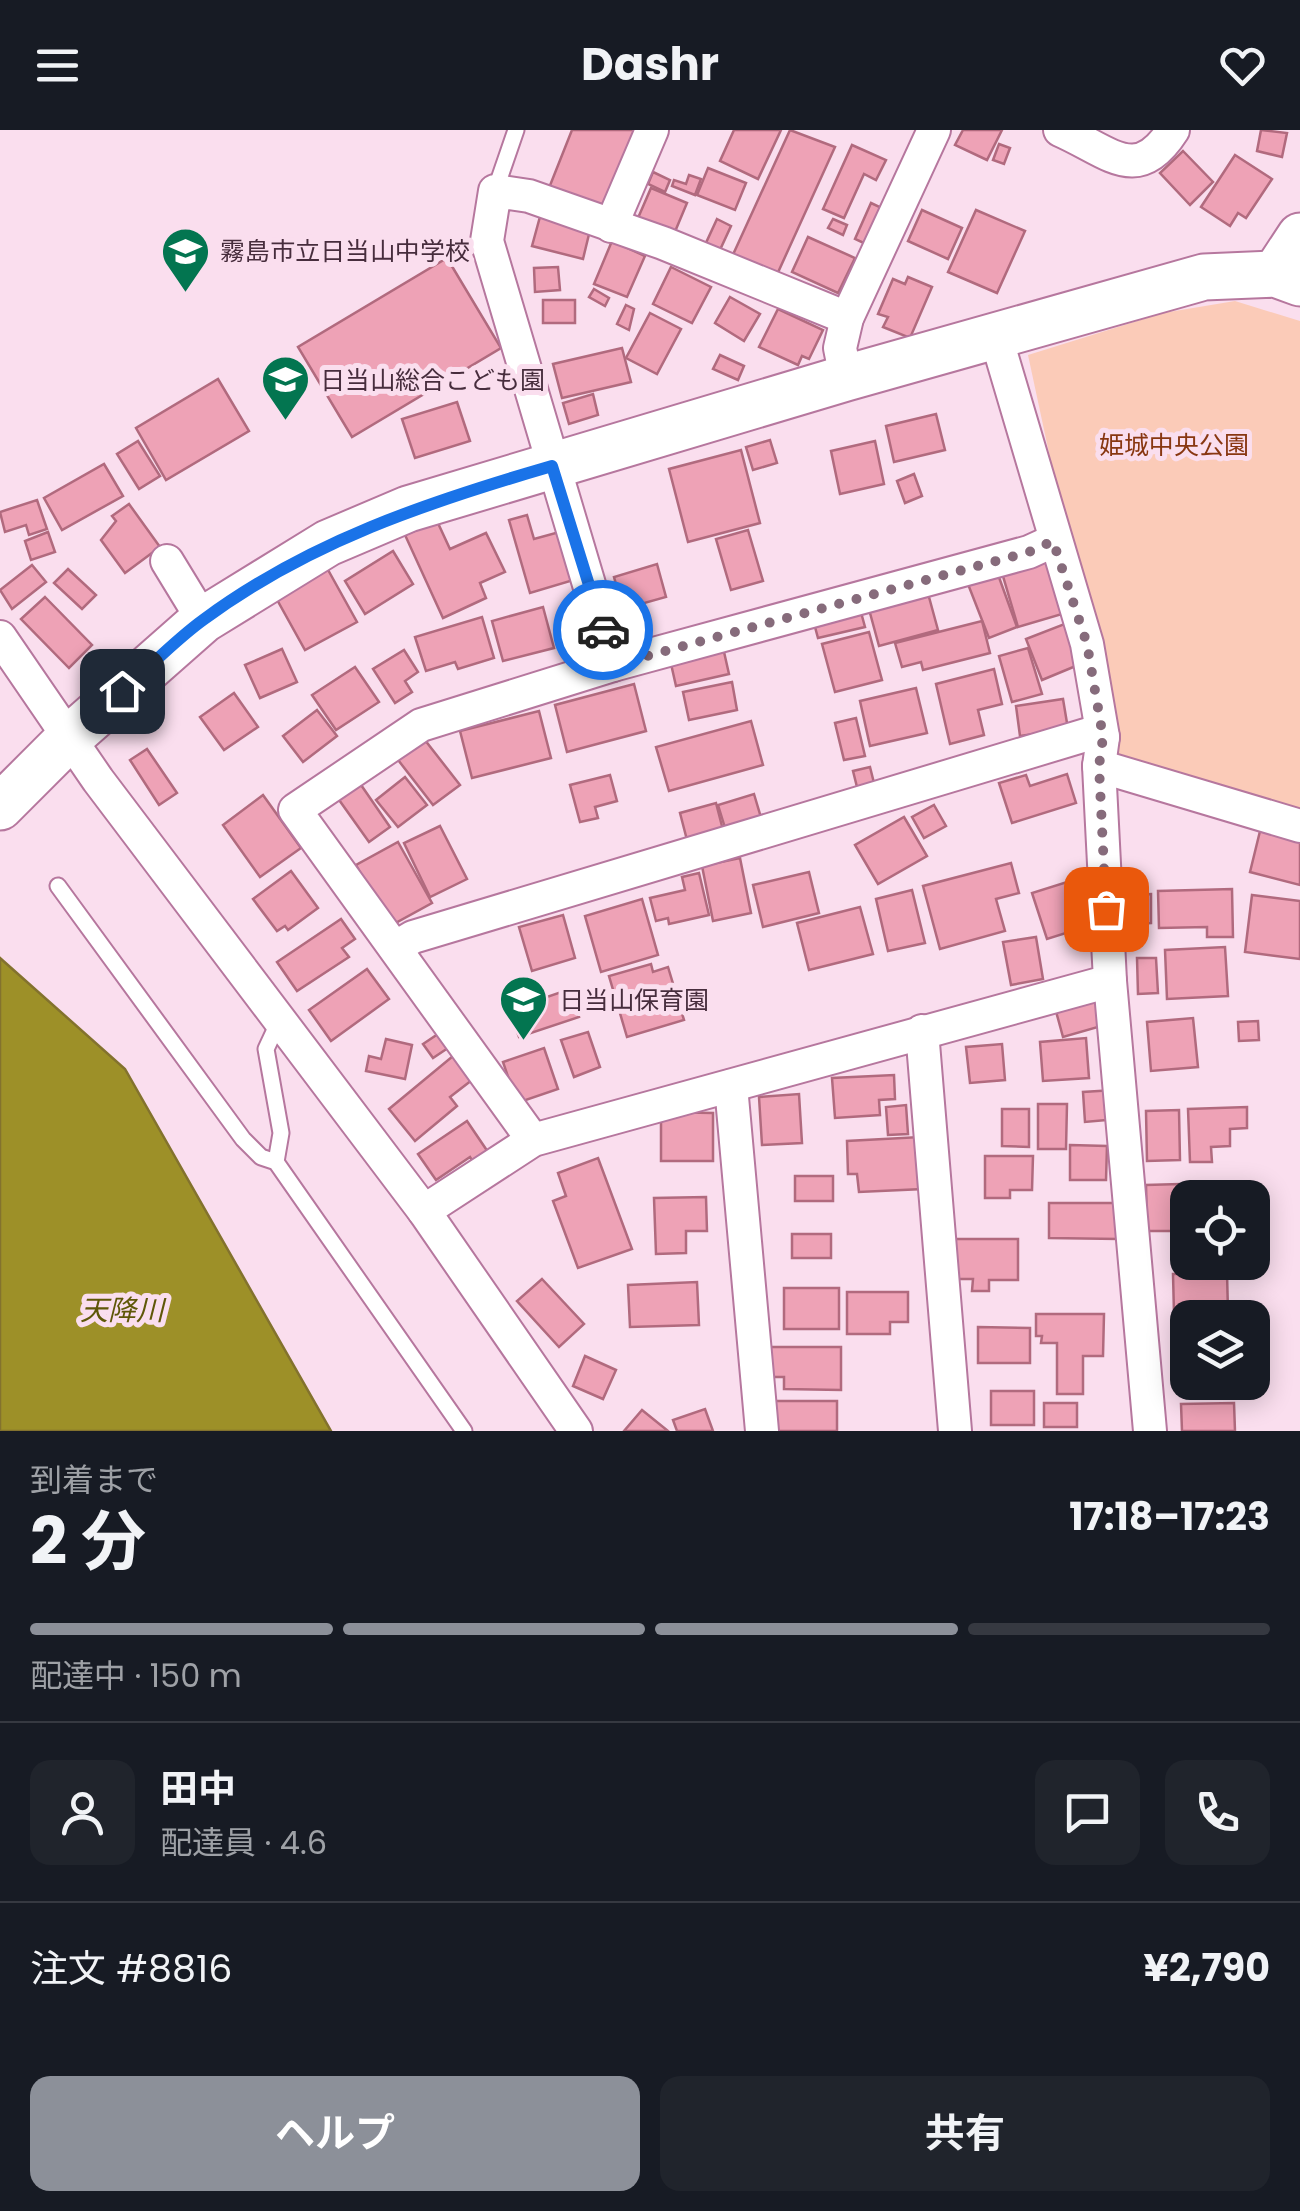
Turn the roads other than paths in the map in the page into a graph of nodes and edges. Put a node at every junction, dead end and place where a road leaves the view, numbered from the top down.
1 (516, 130) edge
2 (652, 130) edge
3 (934, 130) edge
4 (1060, 130) edge
5 (1173, 130) edge
6 (495, 191) junction
7 (611, 226) junction
8 (1300, 236) edge
9 (1287, 278) edge
10 (847, 318) junction
11 (996, 337) junction
12 (846, 378) junction
13 (552, 466) junction
14 (1053, 541) junction
15 (167, 560) dead end
16 (203, 620) junction
17 (0, 637) edge
18 (614, 665) junction
19 (64, 744) junction
20 (1101, 752) junction
21 (0, 807) edge
22 (1300, 826) edge
23 (58, 886) dead end
24 (396, 947) junction
25 (1110, 981) junction
26 (280, 1019) junction
27 (922, 1031) junction
28 (731, 1086) junction
29 (533, 1140) junction
30 (276, 1162) junction
31 (424, 1211) junction
32 (464, 1431) edge
33 (576, 1431) edge
34 (762, 1431) edge
35 (955, 1431) edge
36 (1150, 1431) edge

1 - 6 lane
2 - 7 street
3 - 10 street
4 - 5 street
6 - 7 street
6 - 13 street
7 - 10 street
8 - 9 street
9 - 11 street
10 - 12 street
11 - 12 street
11 - 14 street
12 - 13 street
13 - 16 street
13 - 18 street
14 - 18 street
14 - 20 street
15 - 16 street
16 - 19 street
17 - 19 street
18 - 24 street
19 - 21 street
19 - 26 street
20 - 22 street
20 - 24 street
20 - 25 street
23 - 30 lane
24 - 29 street
25 - 27 street
25 - 36 street
26 - 30 lane
26 - 31 street
27 - 28 street
27 - 35 street
28 - 29 street
28 - 34 street
29 - 31 street
30 - 32 lane
31 - 33 street

